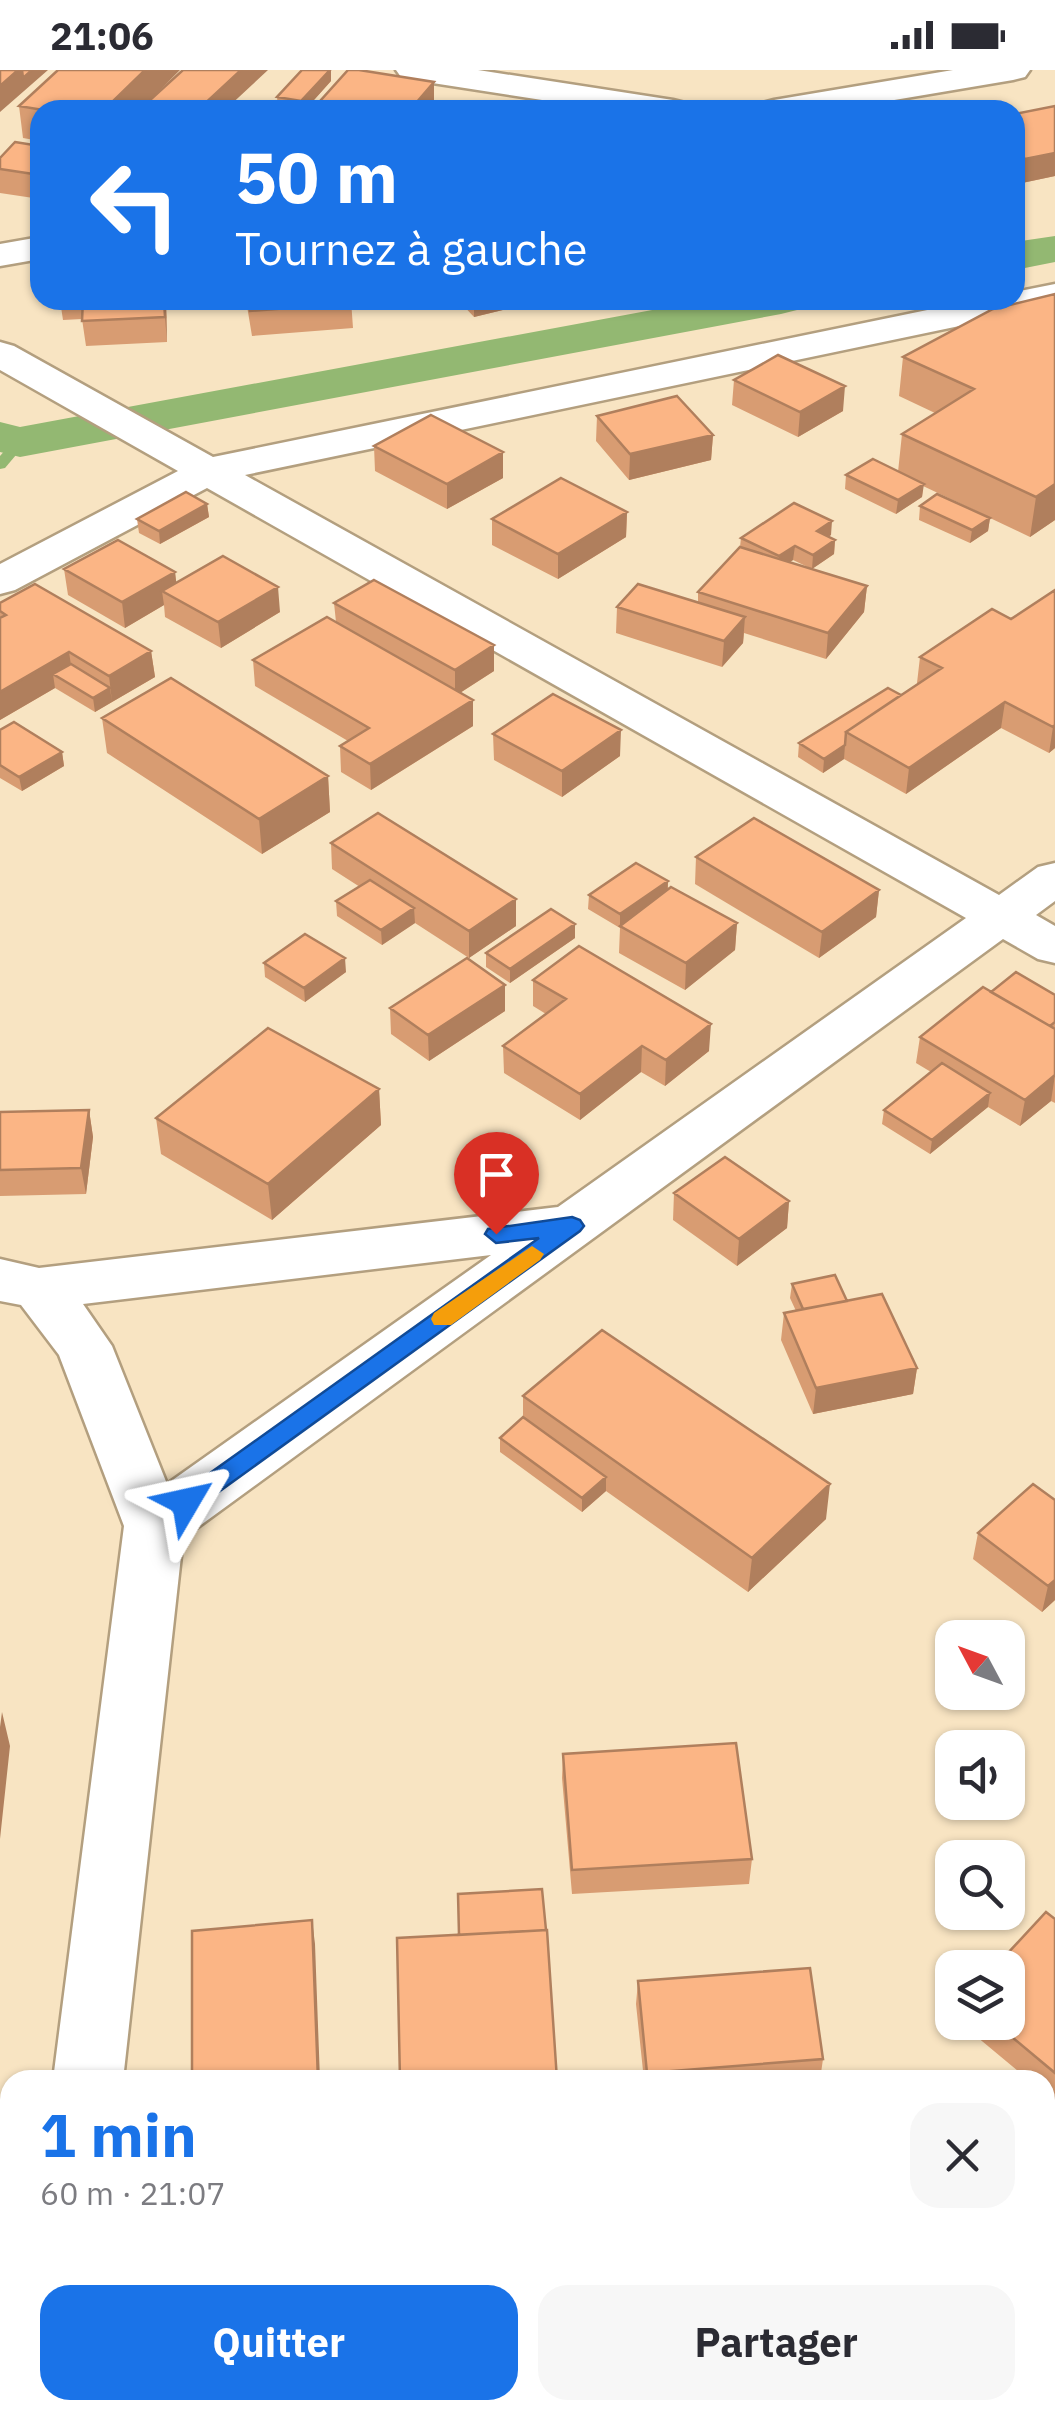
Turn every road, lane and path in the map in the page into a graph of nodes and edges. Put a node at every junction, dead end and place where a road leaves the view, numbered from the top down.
1 (414, 70) edge
2 (1013, 70) edge
3 (608, 100) edge
4 (834, 100) edge
5 (30, 250) edge
6 (0, 255) edge
7 (1055, 295) edge
8 (1025, 301) edge
9 (976, 310) edge
10 (0, 354) edge
11 (191, 460) junction
12 (0, 581) edge
13 (1055, 878) edge
14 (1004, 917) junction
15 (1055, 947) edge
16 (572, 1226) junction
17 (19, 1284) edge
18 (154, 1526) junction
19 (89, 2070) edge

1 - 3 street
2 - 4 street
5 - 6 street
7 - 8 street
9 - 11 street
10 - 11 street
11 - 12 street
11 - 14 street
13 - 14 street
14 - 15 street
14 - 16 street
16 - 17 street
16 - 18 street
17 - 18 street
18 - 19 street

